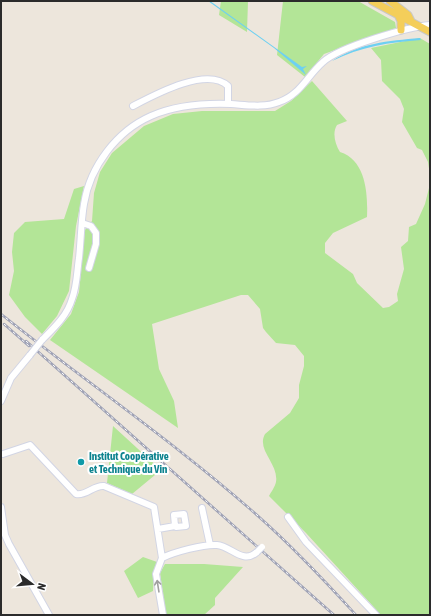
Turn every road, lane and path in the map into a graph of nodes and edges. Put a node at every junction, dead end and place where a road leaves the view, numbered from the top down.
1 (372, 1) edge
2 (390, 1) edge
3 (398, 15) junction
4 (411, 21) junction
5 (426, 25) edge
6 (401, 30) junction
7 (430, 32) edge
8 (228, 104) junction
9 (133, 106) dead end
10 (82, 223) junction
11 (89, 268) dead end
12 (1, 401) edge
13 (2, 456) edge
14 (1, 507) edge
15 (202, 508) dead end
16 (288, 517) dead end
17 (175, 526) dead end
18 (158, 529) junction
19 (210, 545) junction
20 (262, 547) dead end
21 (162, 558) junction
22 (49, 615) edge
23 (163, 615) edge
24 (376, 615) edge

1 - 3 main road
2 - 4 main road
3 - 4 main road
3 - 6 main road
4 - 5 main road
5 - 6 street
5 - 7 main road
6 - 8 street
8 - 9 street
8 - 10 street
10 - 11 street
10 - 12 street, bridge
13 - 18 street
14 - 22 street
15 - 19 street
16 - 24 street
17 - 18 street
18 - 21 street
19 - 20 street, bridge
19 - 21 street
23 -> 21 street

